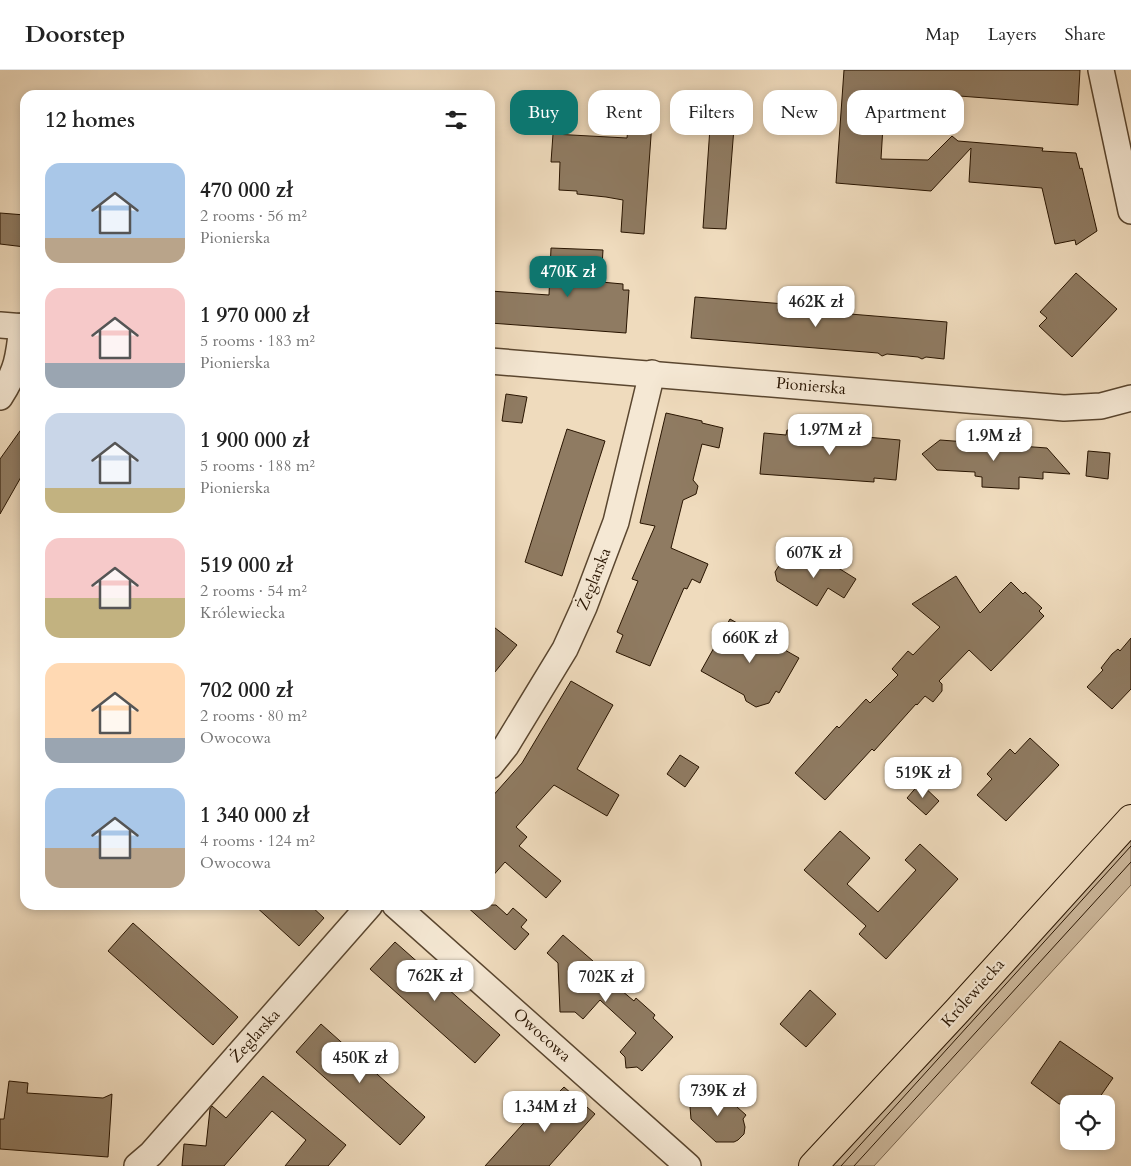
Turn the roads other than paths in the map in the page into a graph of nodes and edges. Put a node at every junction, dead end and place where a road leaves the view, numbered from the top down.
1 (1101, 70) edge
2 (1131, 211) edge
3 (16, 326) edge
4 (495, 361) edge
5 (652, 373) junction
6 (0, 396) edge
7 (1131, 398) edge
8 (495, 760) edge
9 (1131, 819) edge
10 (366, 910) edge
11 (401, 910) edge
12 (138, 1166) edge
13 (688, 1166) edge
14 (813, 1166) edge

1 - 2 street
3 - 6 street
4 - 5 street, Pionierska
5 - 7 street, Pionierska
5 - 8 street, Żeglarska
9 - 14 main road, Królewiecka
10 - 12 street, Żeglarska
11 - 13 street, Owocowa

